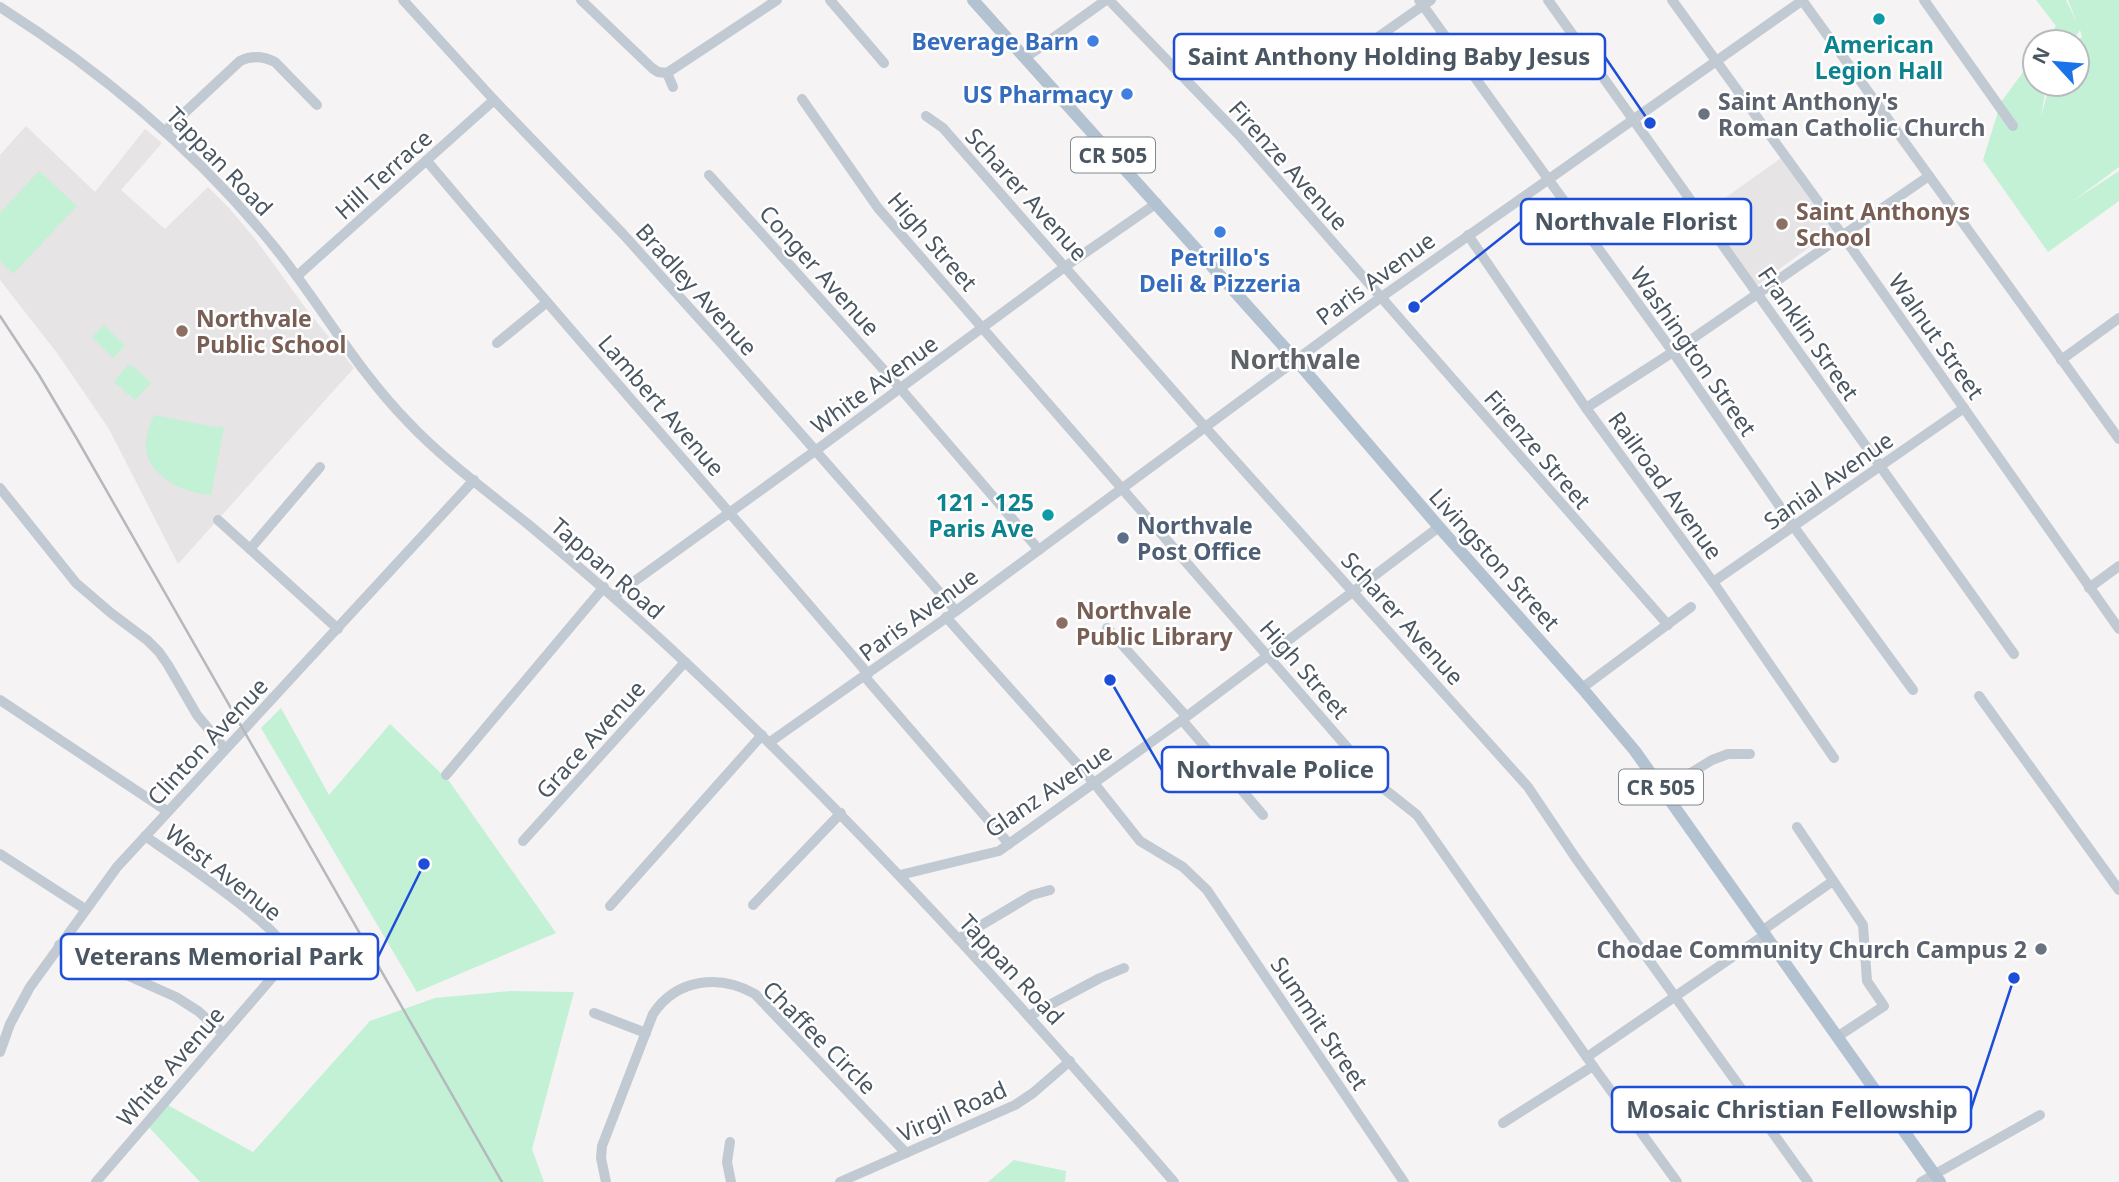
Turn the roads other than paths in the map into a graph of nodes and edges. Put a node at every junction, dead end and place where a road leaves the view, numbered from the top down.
1 (403, 0) edge
2 (581, 0) edge
3 (777, 0) edge
4 (830, 0) edge
5 (973, 0) edge
6 (1107, 0) edge
7 (1548, 0) edge
8 (1672, 0) edge
9 (1802, 0) edge
10 (1924, 0) edge
11 (1424, 2) edge
12 (0, 7) edge
13 (1025, 58) junction
14 (1348, 58) dead end
15 (1716, 61) junction
16 (884, 64) dead end
17 (667, 74) junction
18 (673, 86) dead end
19 (802, 99) dead end
20 (494, 100) junction
21 (317, 105) dead end
22 (926, 116) dead end
23 (1634, 119) junction
24 (2013, 126) dead end
25 (165, 131) junction
26 (427, 161) junction
27 (709, 175) dead end
28 (1930, 176) junction
29 (1547, 178) junction
30 (1157, 203) junction
31 (1468, 234) junction
32 (1843, 236) junction
33 (1066, 266) junction
34 (297, 276) junction
35 (1757, 293) junction
36 (1380, 298) junction
37 (546, 303) junction
38 (2119, 318) edge
39 (983, 328) junction
40 (497, 343) dead end
41 (1673, 352) junction
42 (1295, 359) junction
43 (2061, 360) junction
44 (900, 388) junction
45 (1587, 408) junction
46 (1964, 408) junction
47 (1205, 427) junction
48 (2119, 439) edge
49 (815, 451) junction
50 (320, 467) dead end
51 (1879, 467) junction
52 (474, 480) junction
53 (1122, 487) junction
54 (0, 488) edge
55 (730, 512) junction
56 (218, 520) dead end
57 (1439, 527) junction
58 (1794, 527) junction
59 (250, 549) junction
60 (1039, 550) junction
61 (2119, 566) edge
62 (1713, 582) junction
63 (604, 587) junction
64 (2088, 588) junction
65 (1353, 593) junction
66 (614, 596) junction
67 (1691, 607) dead end
68 (956, 611) junction
69 (946, 617) junction
70 (1668, 625) junction
71 (1107, 628) dead end
72 (338, 629) junction
73 (2119, 629) edge
74 (2014, 654) dead end
75 (1268, 656) junction
76 (685, 662) junction
77 (866, 675) junction
78 (1582, 688) junction
79 (1913, 690) dead end
80 (1979, 696) dead end
81 (0, 700) edge
82 (1184, 718) junction
83 (766, 738) junction
84 (225, 749) junction
85 (1750, 754) dead end
86 (1834, 758) dead end
87 (446, 775) dead end
88 (1094, 783) junction
89 (1663, 790) junction
90 (167, 811) junction
91 (841, 813) junction
92 (1263, 815) dead end
93 (1797, 827) dead end
94 (145, 836) junction
95 (523, 841) dead end
96 (1009, 844) junction
97 (0, 854) edge
98 (900, 875) junction
99 (1833, 881) junction
100 (1050, 890) dead end
101 (2119, 890) edge
102 (753, 905) dead end
103 (610, 906) dead end
104 (85, 909) junction
105 (1764, 932) junction
106 (278, 939) joint
107 (958, 939) junction
108 (59, 945) junction
109 (1125, 968) dead end
110 (1675, 996) junction
111 (594, 1013) dead end
112 (1029, 1016) junction
113 (223, 1033) junction
114 (646, 1033) junction
115 (1837, 1037) junction
116 (0, 1052) edge
117 (1070, 1060) junction
118 (1590, 1061) junction
119 (2040, 1115) dead end
120 (1503, 1123) dead end
121 (730, 1142) dead end
122 (906, 1153) junction
123 (1938, 1178) edge
124 (96, 1182) edge
125 (606, 1182) edge
126 (731, 1182) edge
127 (840, 1182) edge
128 (1174, 1182) edge
129 (1404, 1182) edge
130 (1677, 1182) edge
131 (1808, 1182) edge
132 (1921, 1182) edge

1 - 20 street, Bradley Avenue
2 - 17 street
3 - 17 street
4 - 16 street
5 - 13 main road, Livingston Street / CR 505
6 - 13 street
6 - 36 street, Firenze Avenue
7 - 23 street, Franklin Street
8 - 15 street, Walnut Street
9 - 15 street, Paris Avenue
9 - 28 street
10 - 24 street
11 - 14 street
11 - 29 street, Washington Street
12 - 25 street, Tappan Road
13 - 30 main road, Livingston Street / CR 505
15 - 23 street, Paris Avenue
15 - 32 street, Walnut Street
17 - 18 street
19 - 39 street, High Street
20 - 26 street, Hill Terrace
20 - 49 street, Bradley Avenue
21 - 25 street
22 - 33 street, Scharer Avenue
23 - 29 street, Paris Avenue
23 - 35 street, Franklin Street
25 - 34 street, Tappan Road
26 - 34 street, Hill Terrace
26 - 37 street, Lambert Avenue
27 - 44 street, Conger Avenue
28 - 32 street
28 - 43 street
29 - 31 street, Paris Avenue
29 - 41 street, Washington Street
30 - 33 street, White Avenue
30 - 42 main road, Livingston Street / CR 505
31 - 36 street, Paris Avenue
31 - 45 street, Railroad Avenue
32 - 35 street
32 - 46 street, Walnut Street
33 - 39 street, White Avenue
33 - 47 street, Scharer Avenue
34 - 52 street, Tappan Road
35 - 41 street
35 - 51 street, Franklin Street
36 - 42 street, Paris Avenue
36 - 70 street, Firenze Street
37 - 40 street
37 - 55 street, Lambert Avenue
38 - 43 street
39 - 44 street, White Avenue
39 - 53 street, High Street
41 - 45 street
41 - 58 street, Washington Street
42 - 47 street, Paris Avenue
42 - 57 main road, Livingston Street / CR 505
43 - 48 street
44 - 49 street, White Avenue
44 - 60 street, Conger Avenue
45 - 62 street, Railroad Avenue
46 - 51 street, Sanial Avenue
46 - 64 street, Walnut Street
47 - 53 street, Paris Avenue
47 - 65 street, Scharer Avenue
49 - 55 street, White Avenue
49 - 68 street, Bradley Avenue
50 - 59 street
51 - 58 street, Sanial Avenue
51 - 74 street, Franklin Street
52 - 63 street, Tappan Road
52 - 72 street, Clinton Avenue
53 - 60 street, Paris Avenue
53 - 75 street, High Street
54 - 84 street
55 - 66 street, White Avenue
55 - 77 street, Lambert Avenue
56 - 59 street
57 - 65 street, Glanz Avenue
57 - 78 main road, Livingston Street / CR 505
58 - 62 street, Sanial Avenue
58 - 79 street, Washington Street
59 - 72 street
60 - 68 street, Paris Avenue
61 - 64 street
62 - 86 street, Railroad Avenue
63 - 66 street, Tappan Road
63 - 87 street
64 - 73 street, Walnut Street
65 - 75 street, Glanz Avenue
65 - 110 street, Scharer Avenue
66 - 76 street, Tappan Road
67 - 70 street
68 - 69 street, Paris Avenue
69 - 77 street, Paris Avenue
69 - 88 street
70 - 78 street
71 - 82 street
72 - 84 street, Clinton Avenue
75 - 82 street, Glanz Avenue
75 - 118 street, High Street
76 - 83 street, Tappan Road
76 - 95 street, Grace Avenue
77 - 83 street, Paris Avenue
77 - 96 street, Lambert Avenue
78 - 89 main road, Livingston Street / CR 505
80 - 101 street
81 - 90 street, West Avenue
82 - 88 street, Glanz Avenue
82 - 92 street
83 - 91 street, Tappan Road
83 - 103 street, Paris Avenue
84 - 90 street, Clinton Avenue
85 - 89 street
88 - 96 street, Glanz Avenue
88 - 129 street, Summit Street
89 - 105 main road, Livingston Street / CR 505
90 - 94 street, Clinton Avenue
91 - 98 street, Tappan Road
91 - 102 street
93 - 99 street
94 - 104 street, Clinton Avenue
94 - 106 street, West Avenue
96 - 98 street, Glanz Avenue
97 - 104 street
98 - 107 street, Tappan Road
99 - 105 street
99 - 115 street
100 - 107 street
104 - 108 street, Clinton Avenue
105 - 110 street
105 - 115 main road, Livingston Street / CR 505
106 - 113 street, White Avenue
107 - 112 street, Tappan Road
108 - 113 street
108 - 116 street, Clinton Avenue
109 - 112 street
110 - 118 street
110 - 131 street, Scharer Avenue
111 - 114 street
112 - 117 street, Tappan Road
113 - 124 street, White Avenue
114 - 122 street, Chaffee Circle
114 - 125 street
115 - 123 main road, Livingston Street / CR 505
117 - 122 street, Virgil Road
117 - 128 street, Tappan Road
118 - 120 street
118 - 130 street, High Street
119 - 123 street
121 - 126 street
122 - 127 street, Virgil Road
123 - 132 street

